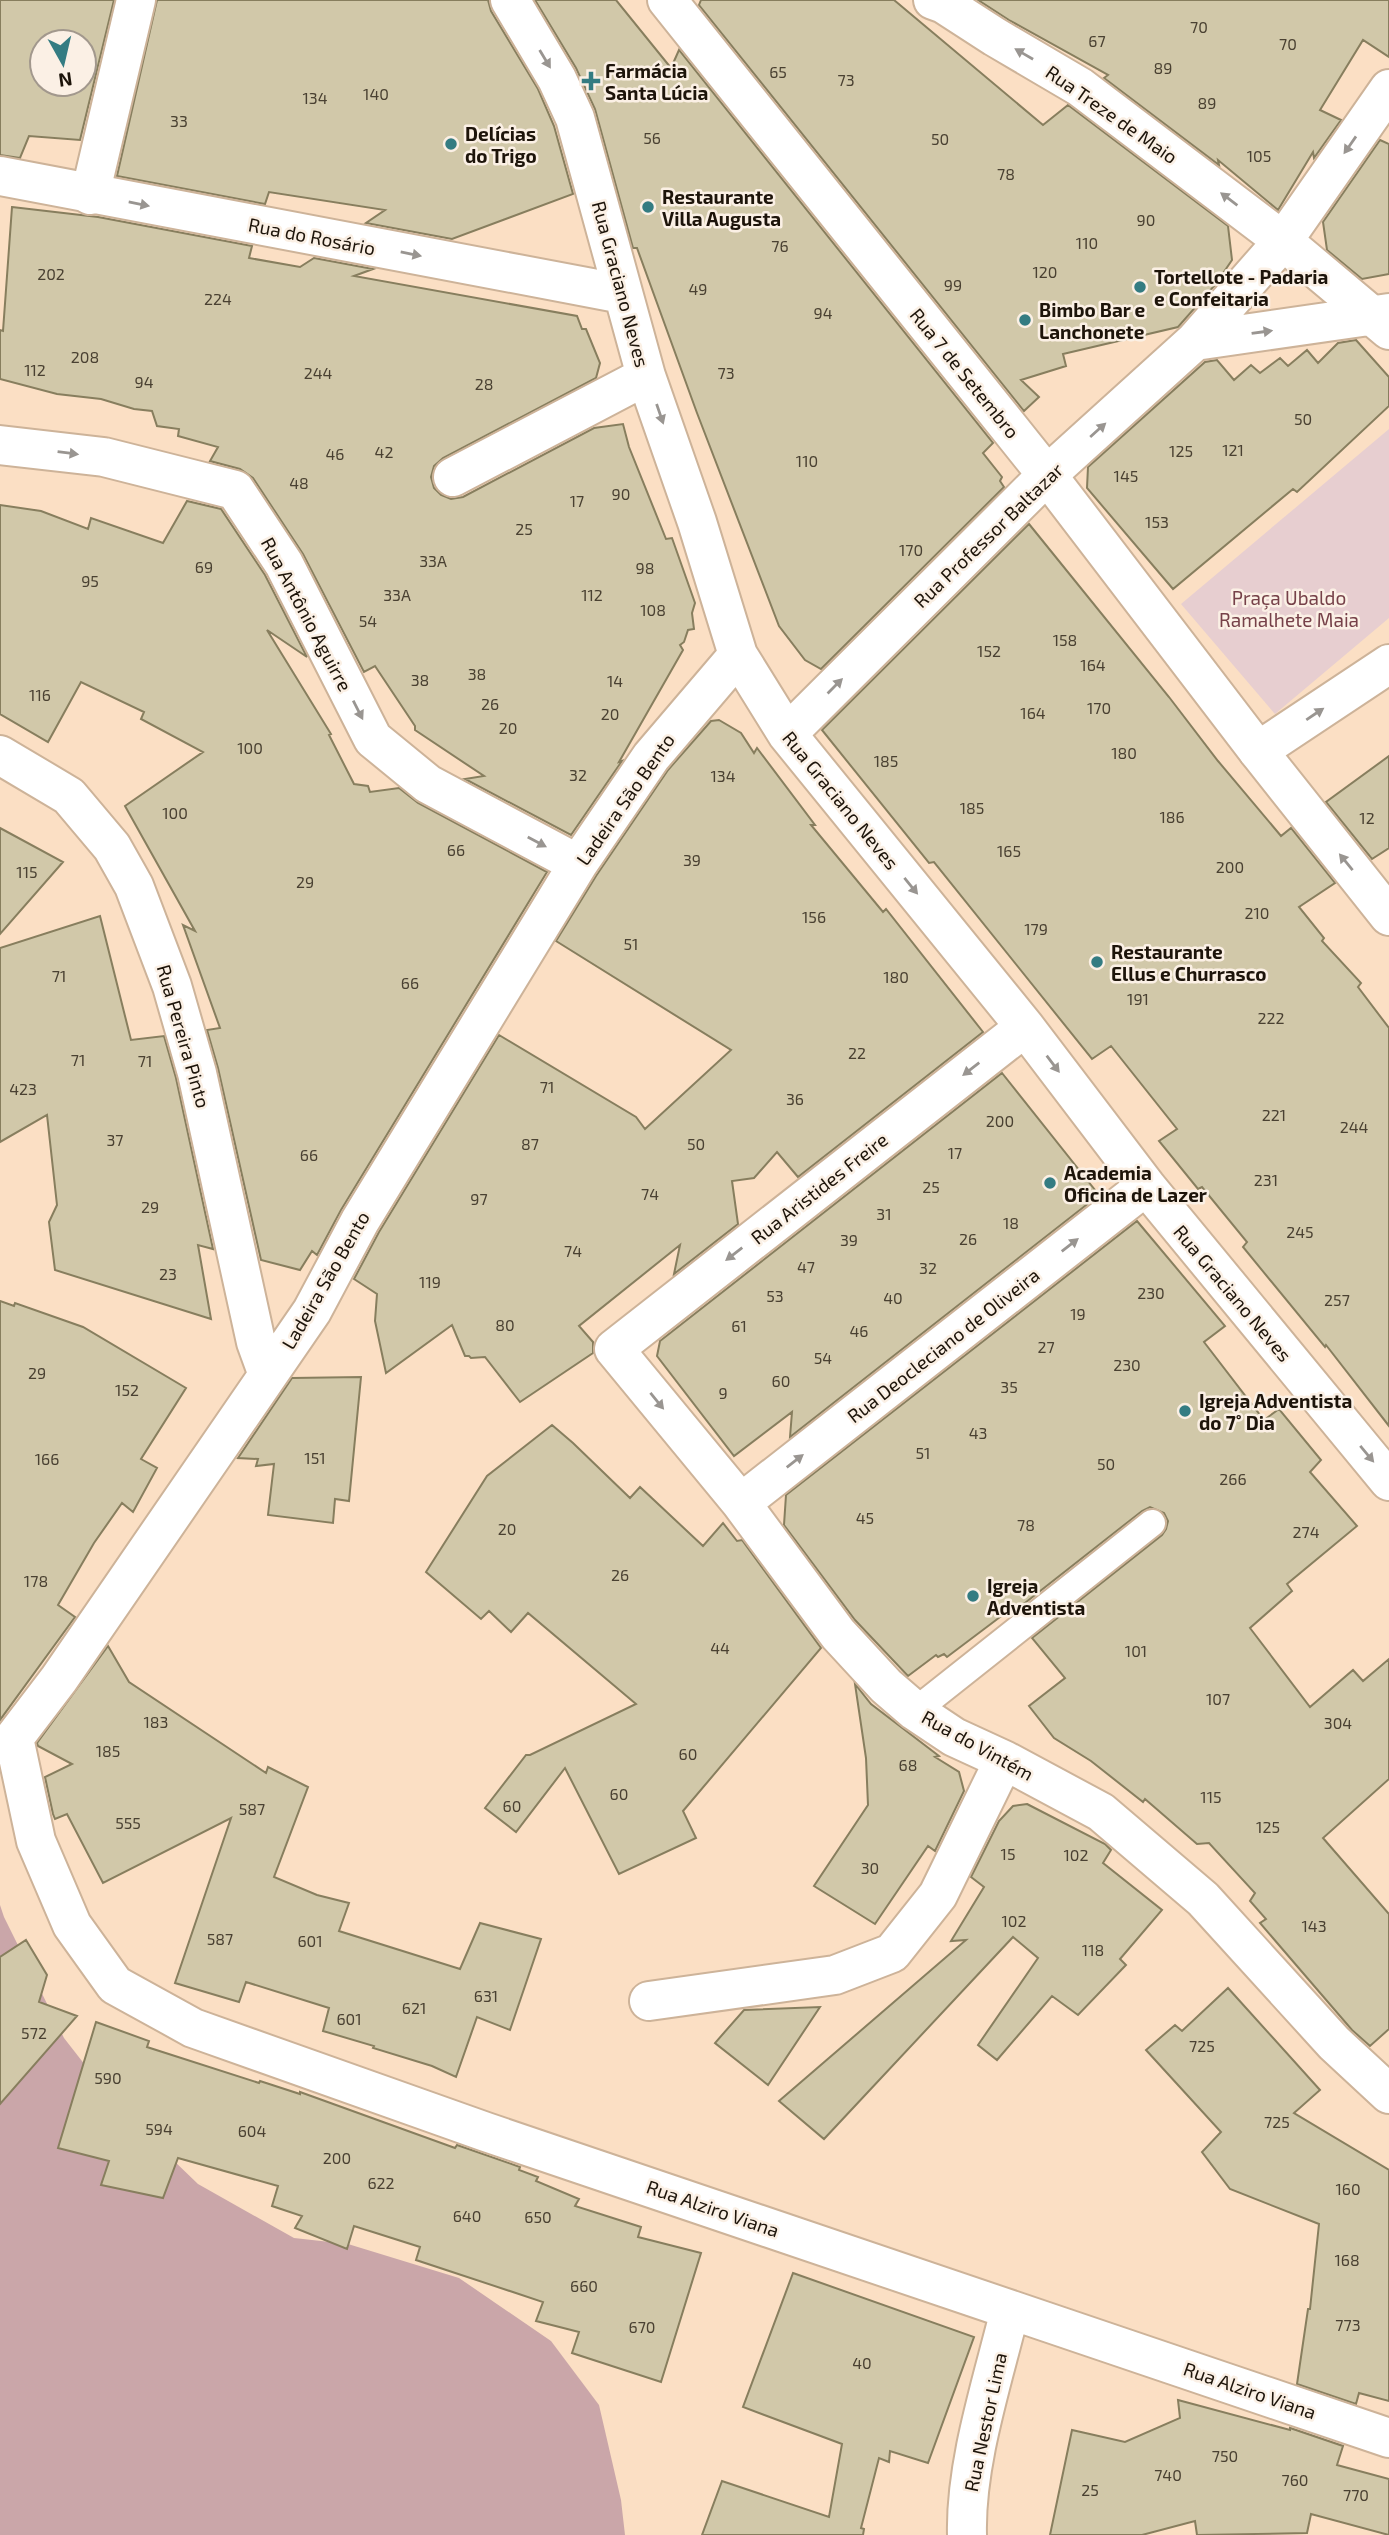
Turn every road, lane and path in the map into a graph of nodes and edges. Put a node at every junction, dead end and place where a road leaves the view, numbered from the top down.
1 (136, 0) edge
2 (510, 0) edge
3 (667, 0) edge
4 (933, 0) edge
5 (1389, 89) edge
6 (0, 176) edge
7 (90, 195) junction
8 (1283, 240) junction
9 (624, 294) junction
10 (1384, 320) edge
11 (1195, 341) junction
12 (646, 376) junction
13 (0, 445) edge
14 (1047, 475) junction
15 (453, 477) dead end
16 (738, 655) junction
17 (1389, 664) edge
18 (787, 734) junction
19 (1258, 751) junction
20 (0, 755) edge
21 (578, 864) junction
22 (1389, 916) edge
23 (1025, 1027) junction
24 (1146, 1186) junction
25 (614, 1349) joint
26 (268, 1375) junction
27 (1389, 1481) edge
28 (741, 1503) junction
29 (1152, 1523) dead end
30 (915, 1711) junction
31 (1004, 1760) junction
32 (72, 1925) joint
33 (649, 2001) dead end
34 (1389, 2094) edge
35 (1010, 2310) junction
36 (1389, 2438) edge
37 (967, 2535) edge

1 - 7 street
2 -> 9 street, Rua Graciano Neves
3 - 14 street, Rua 7 de Setembro
8 -> 4 street, Rua Treze de Maio
5 -> 8 street, Rua Professor Baltazar
6 - 7 street, Rua do Rosário
7 -> 9 street, Rua do Rosário
8 - 10 street
8 - 11 street, Rua Professor Baltazar
9 - 12 street, Rua Graciano Neves
11 -> 10 street
14 -> 11 street, Rua Professor Baltazar
12 - 15 street
12 -> 16 street, Rua Graciano Neves
13 -> 21 street, Rua Antônio Aguirre
18 -> 14 street, Rua Professor Baltazar
14 - 19 street, Rua 7 de Setembro
16 - 18 street, Rua Graciano Neves
16 - 21 street, Ladeira São Bento
19 -> 17 street
18 -> 23 street, Rua Graciano Neves
22 -> 19 street, Rua 7 de Setembro
20 - 26 street, Rua Pereira Pinto
21 - 26 street, Ladeira São Bento
23 -> 24 street, Rua Graciano Neves
23 -> 25 street, Rua Aristides Freire
24 -> 27 street, Rua Graciano Neves
28 -> 24 street, Rua Deocleciano de Oliveira
25 -> 28 street, Rua do Vintém
26 - 32 street, Ladeira São Bento
28 - 30 street, Rua do Vintém
29 - 30 lane
30 - 31 street, Rua do Vintém
31 - 33 street
31 - 34 street, Rua do Vintém
32 - 35 street, Rua Alziro Viana
35 - 36 street, Rua Alziro Viana
35 - 37 street, Rua Nestor Lima

